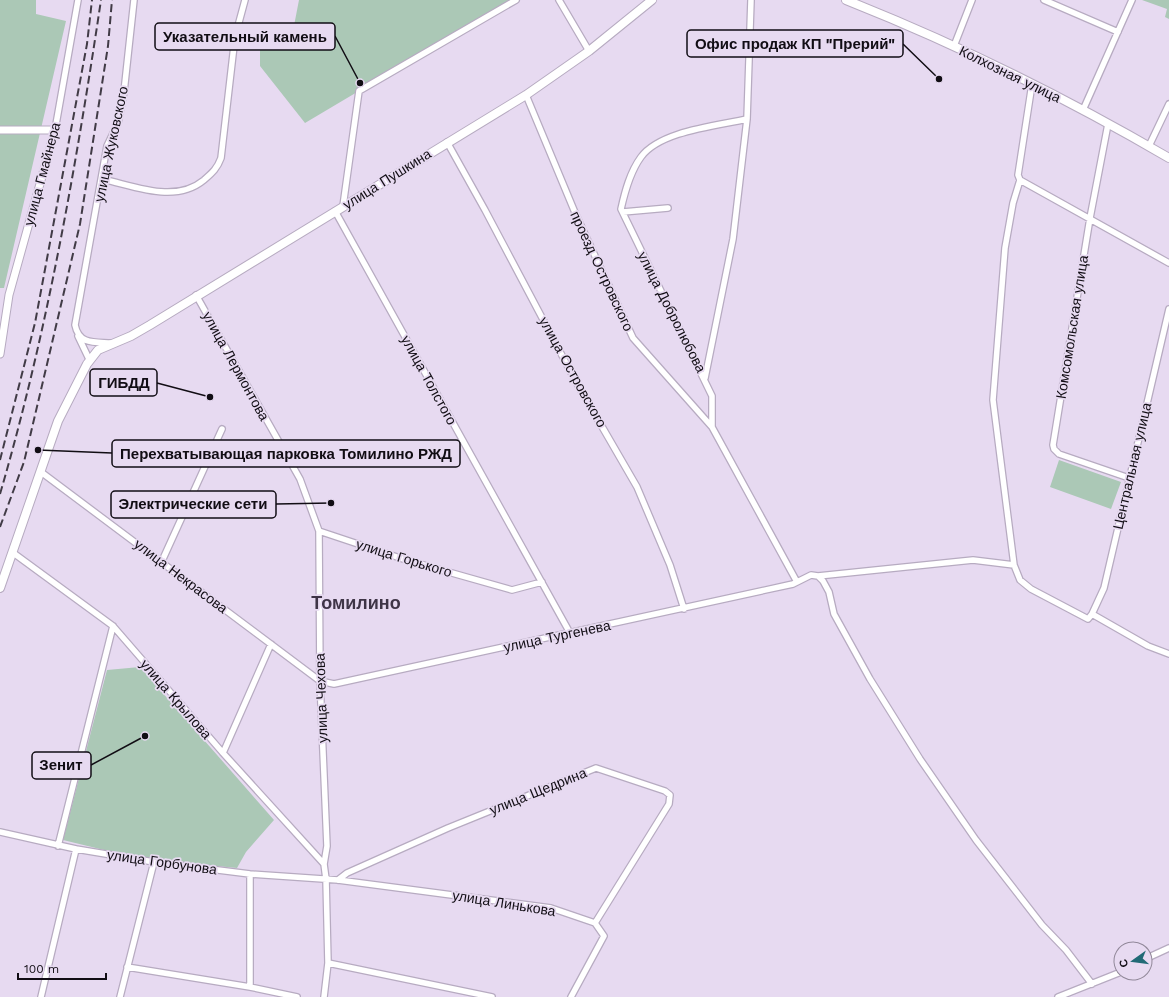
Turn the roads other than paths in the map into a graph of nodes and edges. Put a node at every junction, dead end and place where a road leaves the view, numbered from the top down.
1 (78, 0) edge
2 (134, 0) edge
3 (246, 0) edge
4 (516, 0) edge
5 (559, 0) edge
6 (652, 0) edge
7 (751, 0) edge
8 (846, 0) edge
9 (972, 0) edge
10 (1044, 0) edge
11 (1132, 0) edge
12 (1118, 32) junction
13 (954, 46) junction
14 (589, 51) junction
15 (1032, 84) junction
16 (526, 95) junction
17 (1169, 104) edge
18 (1083, 110) junction
19 (747, 120) junction
20 (1108, 124) junction
21 (0, 130) edge
22 (55, 130) junction
23 (447, 142) junction
24 (1149, 146) junction
25 (1169, 158) edge
26 (102, 179) junction
27 (1020, 180) junction
28 (343, 206) junction
29 (668, 208) dead end
30 (335, 211) junction
31 (623, 212) junction
32 (1090, 218) junction
33 (1169, 263) edge
34 (196, 295) junction
35 (1169, 310) edge
36 (77, 334) junction
37 (114, 344) junction
38 (0, 350) edge
39 (89, 359) junction
40 (705, 378) junction
41 (712, 426) junction
42 (222, 429) dead end
43 (41, 472) junction
44 (1129, 478) junction
45 (319, 531) junction
46 (12, 552) junction
47 (162, 561) junction
48 (1014, 565) junction
49 (818, 576) junction
50 (542, 582) junction
51 (795, 583) junction
52 (0, 588) edge
53 (684, 609) junction
54 (1090, 616) junction
55 (113, 626) junction
56 (570, 633) junction
57 (271, 644) junction
58 (1169, 654) edge
59 (320, 681) junction
60 (223, 753) junction
61 (0, 832) edge
62 (58, 846) junction
63 (76, 849) junction
64 (154, 862) junction
65 (324, 864) junction
66 (250, 874) junction
67 (326, 879) junction
68 (338, 880) junction
69 (595, 923) junction
70 (1169, 948) edge
71 (1153, 955) edge
72 (328, 963) junction
73 (127, 967) junction
74 (1113, 975) edge
75 (1092, 984) junction
76 (250, 987) junction
77 (40, 997) edge
78 (120, 997) edge
79 (297, 997) edge
80 (324, 997) edge
81 (492, 997) edge
82 (571, 997) edge
83 (1058, 997) edge

1 - 22 street, улица Гмайнера
2 - 26 street, улица Жуковского
3 - 26 street
4 - 28 street
5 - 14 street
6 - 14 main road, улица Пушкина
7 - 19 street, улица Добролюбова
8 - 13 main road, Колхозная улица
9 - 13 street
10 - 12 street
11 - 12 street
12 - 18 street
13 - 15 main road, Колхозная улица
14 - 16 main road, улица Пушкина
15 - 18 main road, Колхозная улица
15 - 27 street
16 - 23 main road, улица Пушкина
16 - 41 street, проезд Островского
17 - 24 street
18 - 20 main road, Колхозная улица
19 - 31 street
19 - 40 street, улица Добролюбова
20 - 24 main road, Колхозная улица
20 - 32 street, Комсомольская улица
21 - 22 street
22 - 38 street, улица Гмайнера
23 - 28 main road, улица Пушкина
23 - 53 street, улица Островского
24 - 25 main road, Колхозная улица
26 - 36 street, улица Жуковского
27 - 32 street
27 - 48 street
28 - 30 main road, улица Пушкина
29 - 31 street
30 - 34 main road, улица Пушкина
30 - 50 street, улица Толстого
31 - 40 street, улица Добролюбова
32 - 33 street
32 - 44 street, Комсомольская улица
34 - 37 main road, улица Пушкина
34 - 45 street, улица Лермонтова
35 - 44 street, Центральная улица
36 - 37 street
36 - 39 street, улица Жуковского
37 - 39 main road, улица Пушкина
39 - 43 main road
40 - 41 street
41 - 51 street, проезд Островского
42 - 47 street
43 - 46 main road
43 - 47 street, улица Некрасова
44 - 54 street, Центральная улица
45 - 50 street, улица Горького
45 - 59 street, улица Чехова
46 - 52 main road
46 - 55 street, улица Крылова
47 - 57 street, улица Некрасова
48 - 49 street, улица Тургенева
48 - 54 street
49 - 51 street, улица Тургенева
49 - 75 street
50 - 56 street, улица Толстого
51 - 53 street, улица Тургенева
53 - 56 street, улица Тургенева
54 - 58 street
55 - 60 street, улица Крылова
55 - 62 street
56 - 59 street, улица Тургенева
57 - 59 street, улица Некрасова
57 - 60 street
59 - 65 street, улица Чехова
60 - 65 street, улица Крылова
61 - 62 street, улица Горбунова
62 - 63 street, улица Горбунова
63 - 64 street, улица Горбунова
63 - 77 street
64 - 66 street, улица Горбунова
64 - 73 street
65 - 67 street, улица Чехова
66 - 67 street, улица Горбунова
66 - 76 street
67 - 68 street, улица Линькова
67 - 72 street, улица Чехова
68 - 69 street, улица Линькова
68 - 69 street, улица Щедрина
69 - 82 street
70 - 71 street
72 - 80 street, улица Чехова
72 - 81 street
73 - 76 street
73 - 78 street
74 - 75 street
75 - 83 street
76 - 79 street

